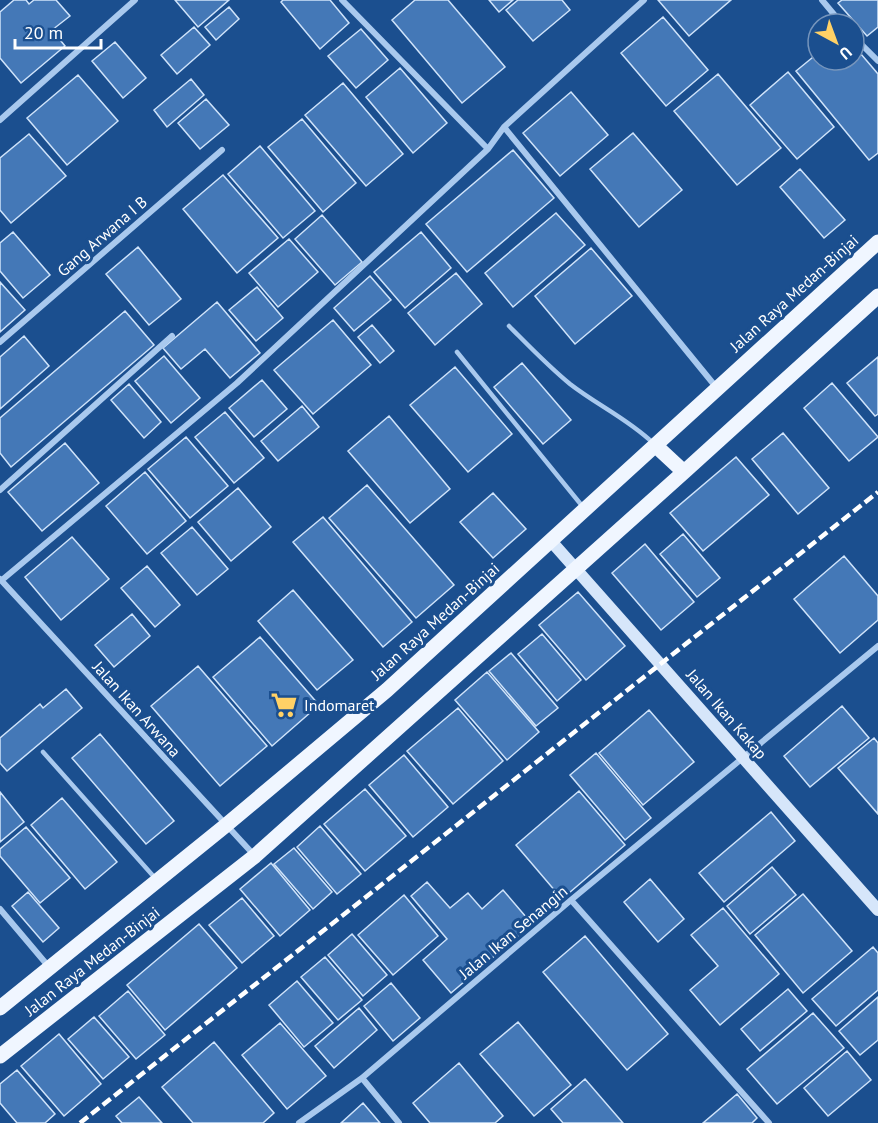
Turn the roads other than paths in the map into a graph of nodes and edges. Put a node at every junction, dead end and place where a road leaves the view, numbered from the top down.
1 (135, 0) edge
2 (342, 0) edge
3 (644, 0) edge
4 (822, 0) edge
5 (832, 12) edge
6 (866, 49) edge
7 (878, 61) edge
8 (0, 120) edge
9 (504, 127) junction
10 (488, 149) junction
11 (222, 150) dead end
12 (878, 242) edge
13 (878, 296) edge
14 (509, 326) dead end
15 (172, 336) dead end
16 (0, 342) edge
17 (457, 352) dead end
18 (717, 388) junction
19 (656, 446) junction
20 (684, 472) junction
21 (0, 490) edge
22 (585, 510) junction
23 (551, 541) junction
24 (576, 569) junction
25 (1, 579) edge
26 (878, 646) edge
27 (43, 752) dead end
28 (743, 758) junction
29 (225, 826) junction
30 (255, 856) junction
31 (157, 879) junction
32 (571, 900) junction
33 (0, 909) edge
34 (878, 910) edge
35 (50, 967) junction
36 (0, 1008) edge
37 (0, 1056) edge
38 (362, 1078) junction
39 (299, 1123) edge
40 (399, 1123) edge
41 (769, 1123) edge

1 - 8 street
2 - 10 street
3 - 9 street
4 - 5 street
6 - 7 street
9 - 10 street
9 - 18 street
10 - 25 street
11 - 16 street, Gang Arwana I B
12 - 18 main road, Jalan Raya Medan-Binjai
13 - 20 main road, Jalan Raya Medan-Binjai
14 - 19 lane
15 - 21 street
17 - 22 lane
18 - 19 main road, Jalan Raya Medan-Binjai
19 - 20 main road
19 - 22 main road, Jalan Raya Medan-Binjai
20 - 24 main road, Jalan Raya Medan-Binjai
22 - 23 main road, Jalan Raya Medan-Binjai
23 - 24 street, Jalan Ikan Kakap
23 - 29 main road, Jalan Raya Medan-Binjai
24 - 28 street, Jalan Ikan Kakap
24 - 30 main road, Jalan Raya Medan-Binjai
25 - 29 street, Jalan Ikan Arwana
26 - 28 street, Jalan Ikan Senangin
27 - 31 lane
28 - 32 street, Jalan Ikan Senangin
28 - 34 street, Jalan Ikan Kakap
29 - 30 street, Jalan Ikan Arwana
29 - 31 main road, Jalan Raya Medan-Binjai
30 - 37 main road, Jalan Raya Medan-Binjai
31 - 35 main road, Jalan Raya Medan-Binjai
32 - 38 street, Jalan Ikan Senangin
32 - 41 street
33 - 35 street
35 - 36 main road, Jalan Raya Medan-Binjai
38 - 39 street, Jalan Ikan Senangin
38 - 40 street

